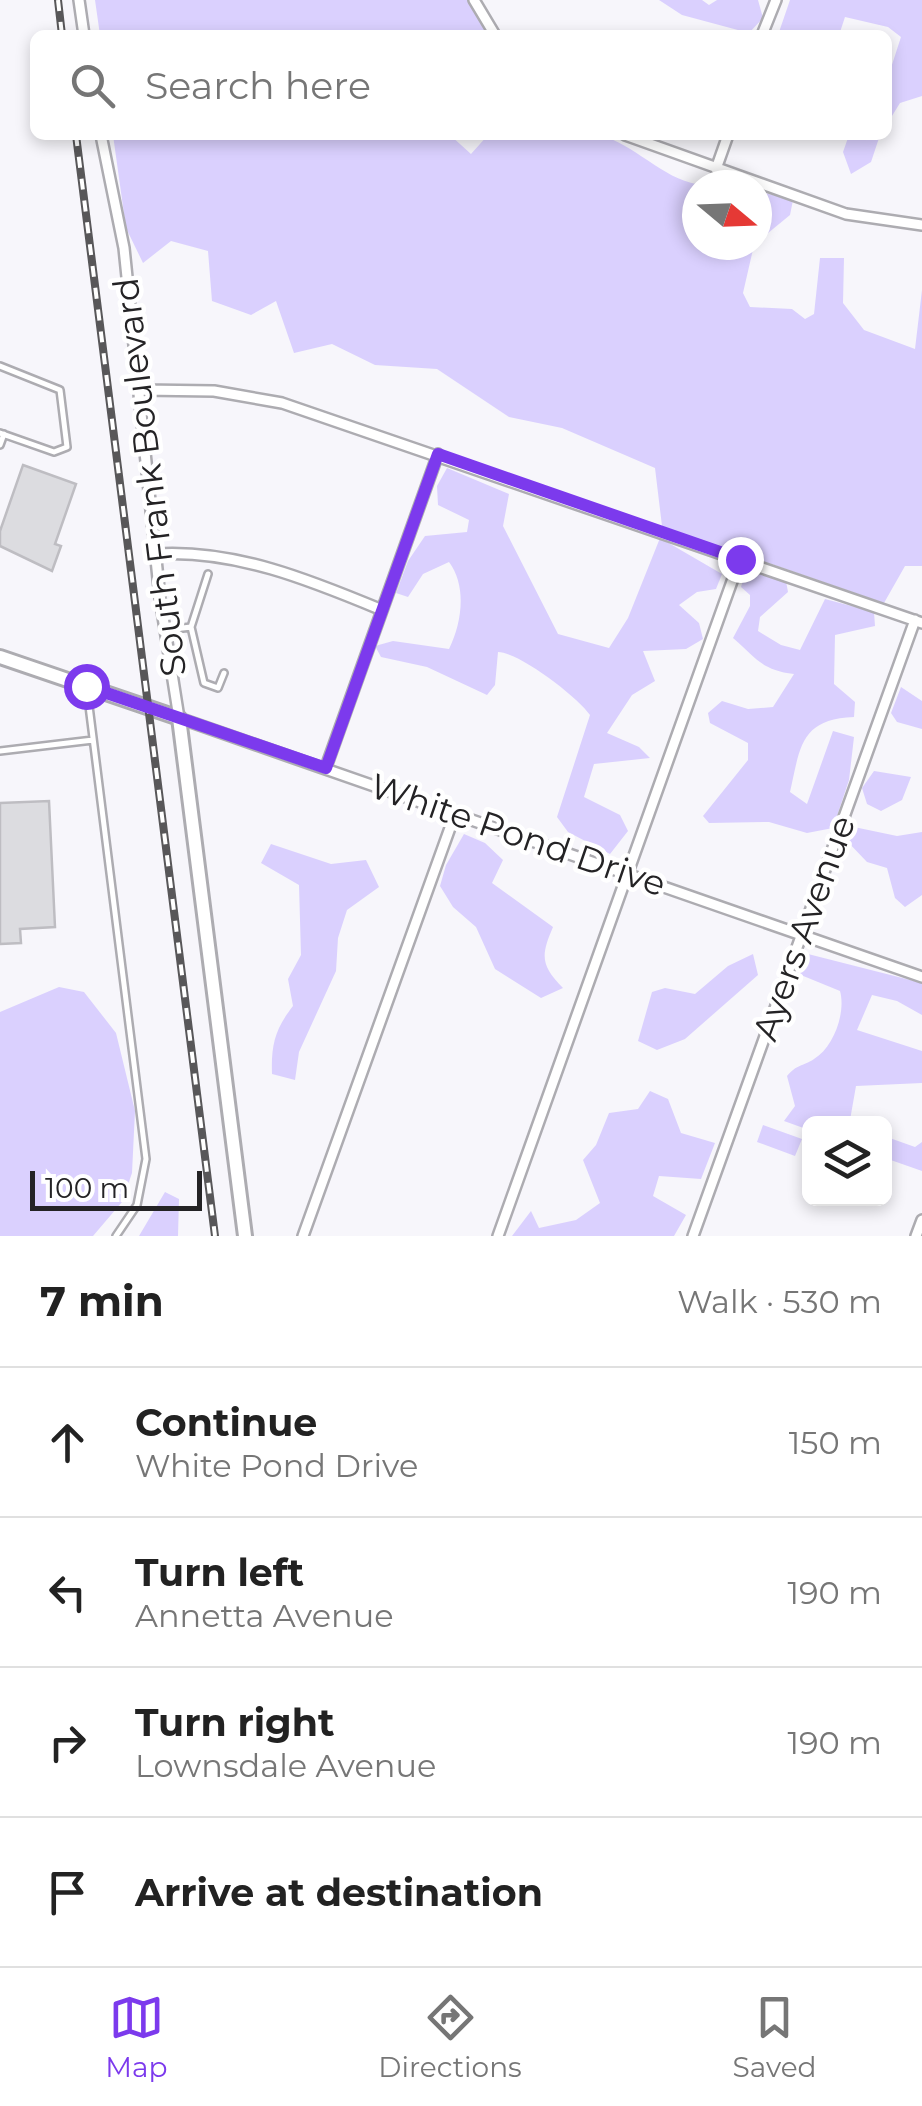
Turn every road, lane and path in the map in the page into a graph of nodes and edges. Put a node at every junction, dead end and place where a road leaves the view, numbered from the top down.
1 (78, 0) edge
2 (474, 0) edge
3 (776, 0) edge
4 (83, 30) edge
5 (492, 30) edge
6 (764, 30) edge
7 (102, 140) edge
8 (638, 140) edge
9 (726, 140) edge
10 (716, 169) junction
11 (922, 224) edge
12 (0, 366) edge
13 (142, 390) junction
14 (2, 433) edge
15 (0, 445) edge
16 (438, 454) junction
17 (156, 554) junction
18 (740, 559) junction
19 (208, 574) dead end
20 (382, 610) junction
21 (918, 622) edge
22 (191, 627) junction
23 (166, 630) junction
24 (0, 658) edge
25 (224, 673) dead end
26 (86, 686) junction
27 (180, 718) junction
28 (93, 740) junction
29 (0, 751) edge
30 (326, 768) junction
31 (455, 814) junction
32 (628, 874) junction
33 (802, 935) junction
34 (922, 976) edge
35 (922, 1220) edge
36 (116, 1236) edge
37 (244, 1236) edge
38 (303, 1236) edge
39 (498, 1236) edge
40 (693, 1236) edge
41 (916, 1236) edge

1 - 4 street
2 - 5 street
3 - 6 street
7 - 13 street, South Frank Boulevard
8 - 10 street
9 - 10 street
10 - 11 street
12 - 14 lane
13 - 16 street
13 - 17 street, South Frank Boulevard
14 - 15 lane
16 - 18 street
16 - 20 street
17 - 20 street
17 - 23 street, South Frank Boulevard
18 - 21 street
18 - 32 street
19 - 22 lane
20 - 30 street
21 - 33 street, Ayers Avenue
22 - 23 lane
22 - 25 lane
23 - 27 street, South Frank Boulevard
24 - 26 street, White Pond Drive
26 - 27 street, White Pond Drive
26 - 28 lane
27 - 30 street, White Pond Drive
27 - 37 street, South Frank Boulevard
28 - 29 lane
28 - 36 lane
30 - 31 street, White Pond Drive
31 - 32 street, White Pond Drive
31 - 38 street
32 - 33 street, White Pond Drive
32 - 39 street
33 - 34 street, White Pond Drive
33 - 40 street, Ayers Avenue
35 - 41 street

